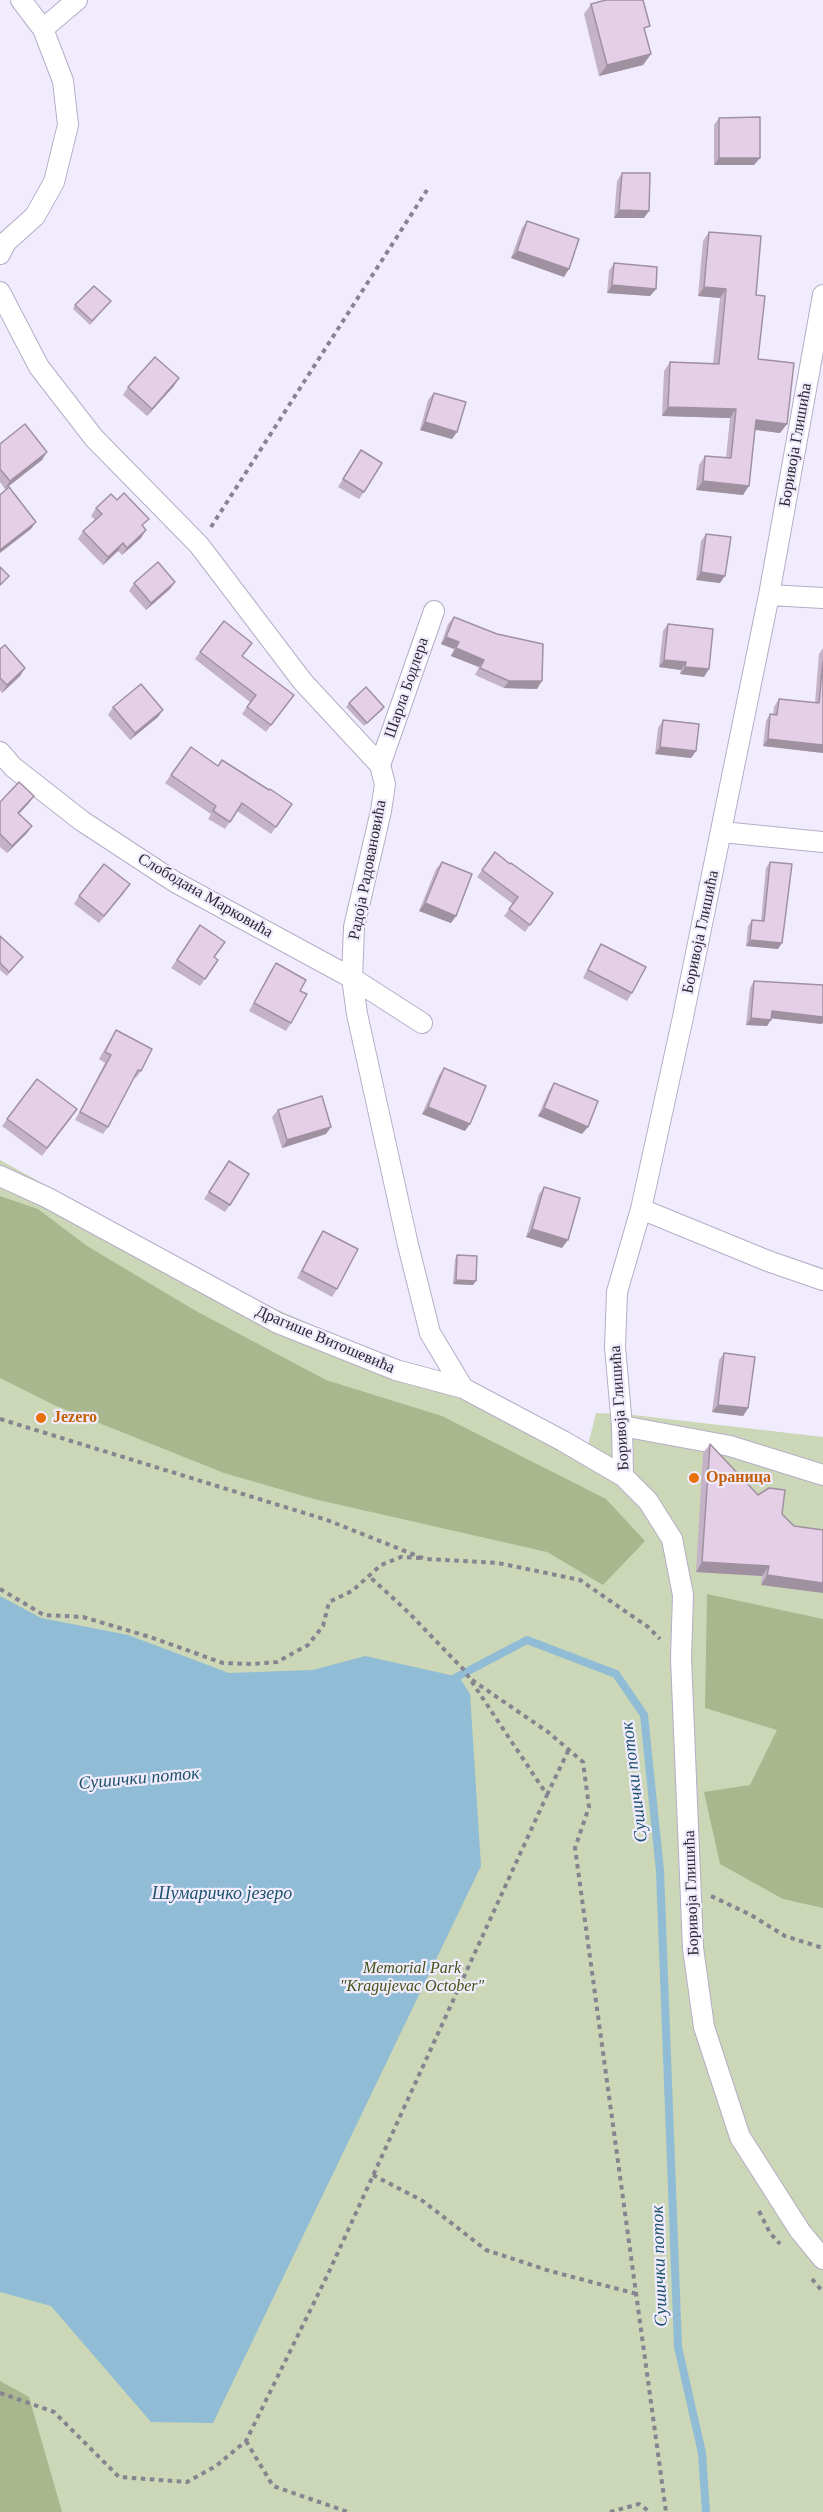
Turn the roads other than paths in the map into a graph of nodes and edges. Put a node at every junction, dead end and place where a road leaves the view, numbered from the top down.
1 (21, 0) edge
2 (77, 0) edge
3 (43, 29) junction
4 (0, 254) edge
5 (0, 292) edge
6 (823, 295) edge
7 (769, 595) junction
8 (823, 598) edge
9 (434, 611) dead end
10 (0, 752) edge
11 (380, 765) junction
12 (722, 832) junction
13 (823, 842) edge
14 (352, 978) junction
15 (422, 1023) dead end
16 (0, 1176) edge
17 (641, 1209) junction
18 (823, 1280) edge
19 (463, 1388) junction
20 (622, 1426) junction
21 (823, 1475) edge
22 (623, 1476) junction
23 (823, 2259) edge

1 - 3 street
2 - 3 street
3 - 4 street
5 - 11 street
6 - 7 street, Боривоја Глишића
7 - 8 street
7 - 12 street, Боривоја Глишића
9 - 11 street, Шарла Бодлера
10 - 14 street, Слободана Марковића
11 - 14 street, Радоја Радовановића
12 - 13 street
12 - 17 street, Боривоја Глишића
14 - 15 street, Слободана Марковића
14 - 19 street, Радоја Радовановића
16 - 19 street, Драгише Витошевића
17 - 18 street
17 - 20 street, Боривоја Глишића
19 - 22 street, Драгише Витошевића
20 - 21 street
20 - 22 street, Боривоја Глишића
22 - 23 street, Боривоја Глишића

